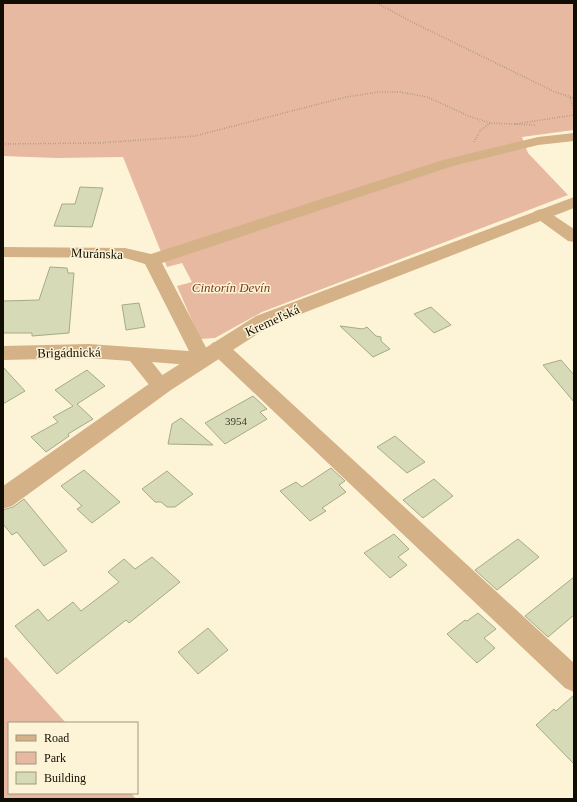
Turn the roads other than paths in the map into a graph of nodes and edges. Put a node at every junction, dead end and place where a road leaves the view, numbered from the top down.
1 (574, 137) edge
2 (574, 202) edge
3 (541, 214) junction
4 (574, 237) edge
5 (3, 252) edge
6 (152, 260) junction
7 (3, 353) edge
8 (210, 353) junction
9 (135, 354) junction
10 (161, 386) junction
11 (3, 499) edge
12 (574, 680) edge

1 - 6 street
2 - 3 street, Kremeľská
3 - 4 street
3 - 8 street, Kremeľská
5 - 6 street, Muránska
6 - 8 street
7 - 9 street, Brigádnická
8 - 9 street, Brigádnická
8 - 10 street, Kremeľská
8 - 12 street
9 - 10 street
10 - 11 street, Kremeľská

